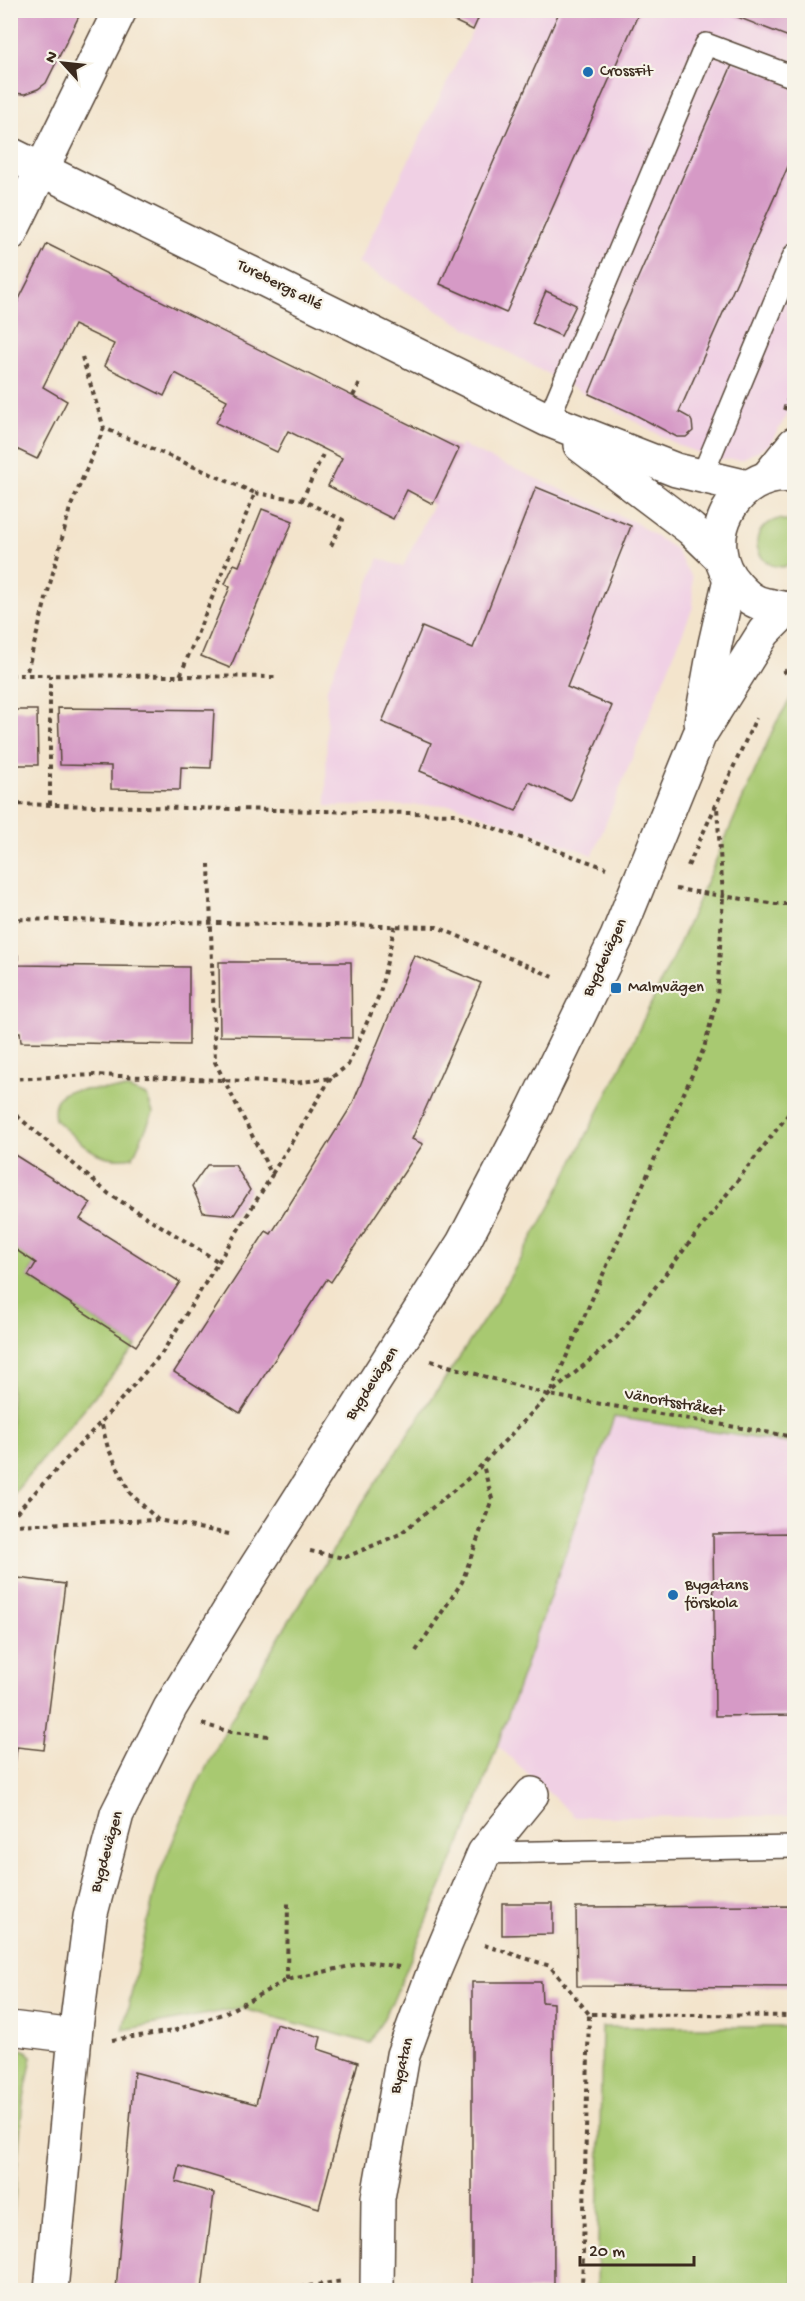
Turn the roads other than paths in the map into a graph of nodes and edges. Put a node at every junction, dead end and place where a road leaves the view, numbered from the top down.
1 (120, 10) edge
2 (795, 77) edge
3 (10, 154) edge
4 (43, 168) junction
5 (10, 234) edge
6 (795, 255) edge
7 (548, 420) junction
8 (795, 444) edge
9 (702, 476) junction
10 (770, 481) edge
11 (725, 569) junction
12 (791, 608) edge
13 (699, 735) junction
14 (532, 1794) dead end
15 (795, 1847) edge
16 (484, 1853) junction
17 (10, 2028) edge
18 (75, 2036) junction
19 (51, 2290) edge
20 (377, 2290) edge

1 - 4 street
2 - 7 lane
3 - 4 street, Turebergs allé
4 - 5 street
4 - 7 street, Turebergs allé
6 - 9 lane
7 - 9 street, Turebergs allé
7 - 11 street, Turebergs allé
8 - 10 street
9 - 10 street, Turebergs allé
10 - 11 street, Bygdevägen
11 - 12 street, Turebergs allé
11 - 13 street, Bygdevägen
12 - 13 street, Bygdevägen
13 - 18 street, Bygdevägen
14 - 16 street, Bygatan
15 - 16 lane
16 - 20 street, Bygatan
17 - 18 street
18 - 19 street, Bygdevägen

